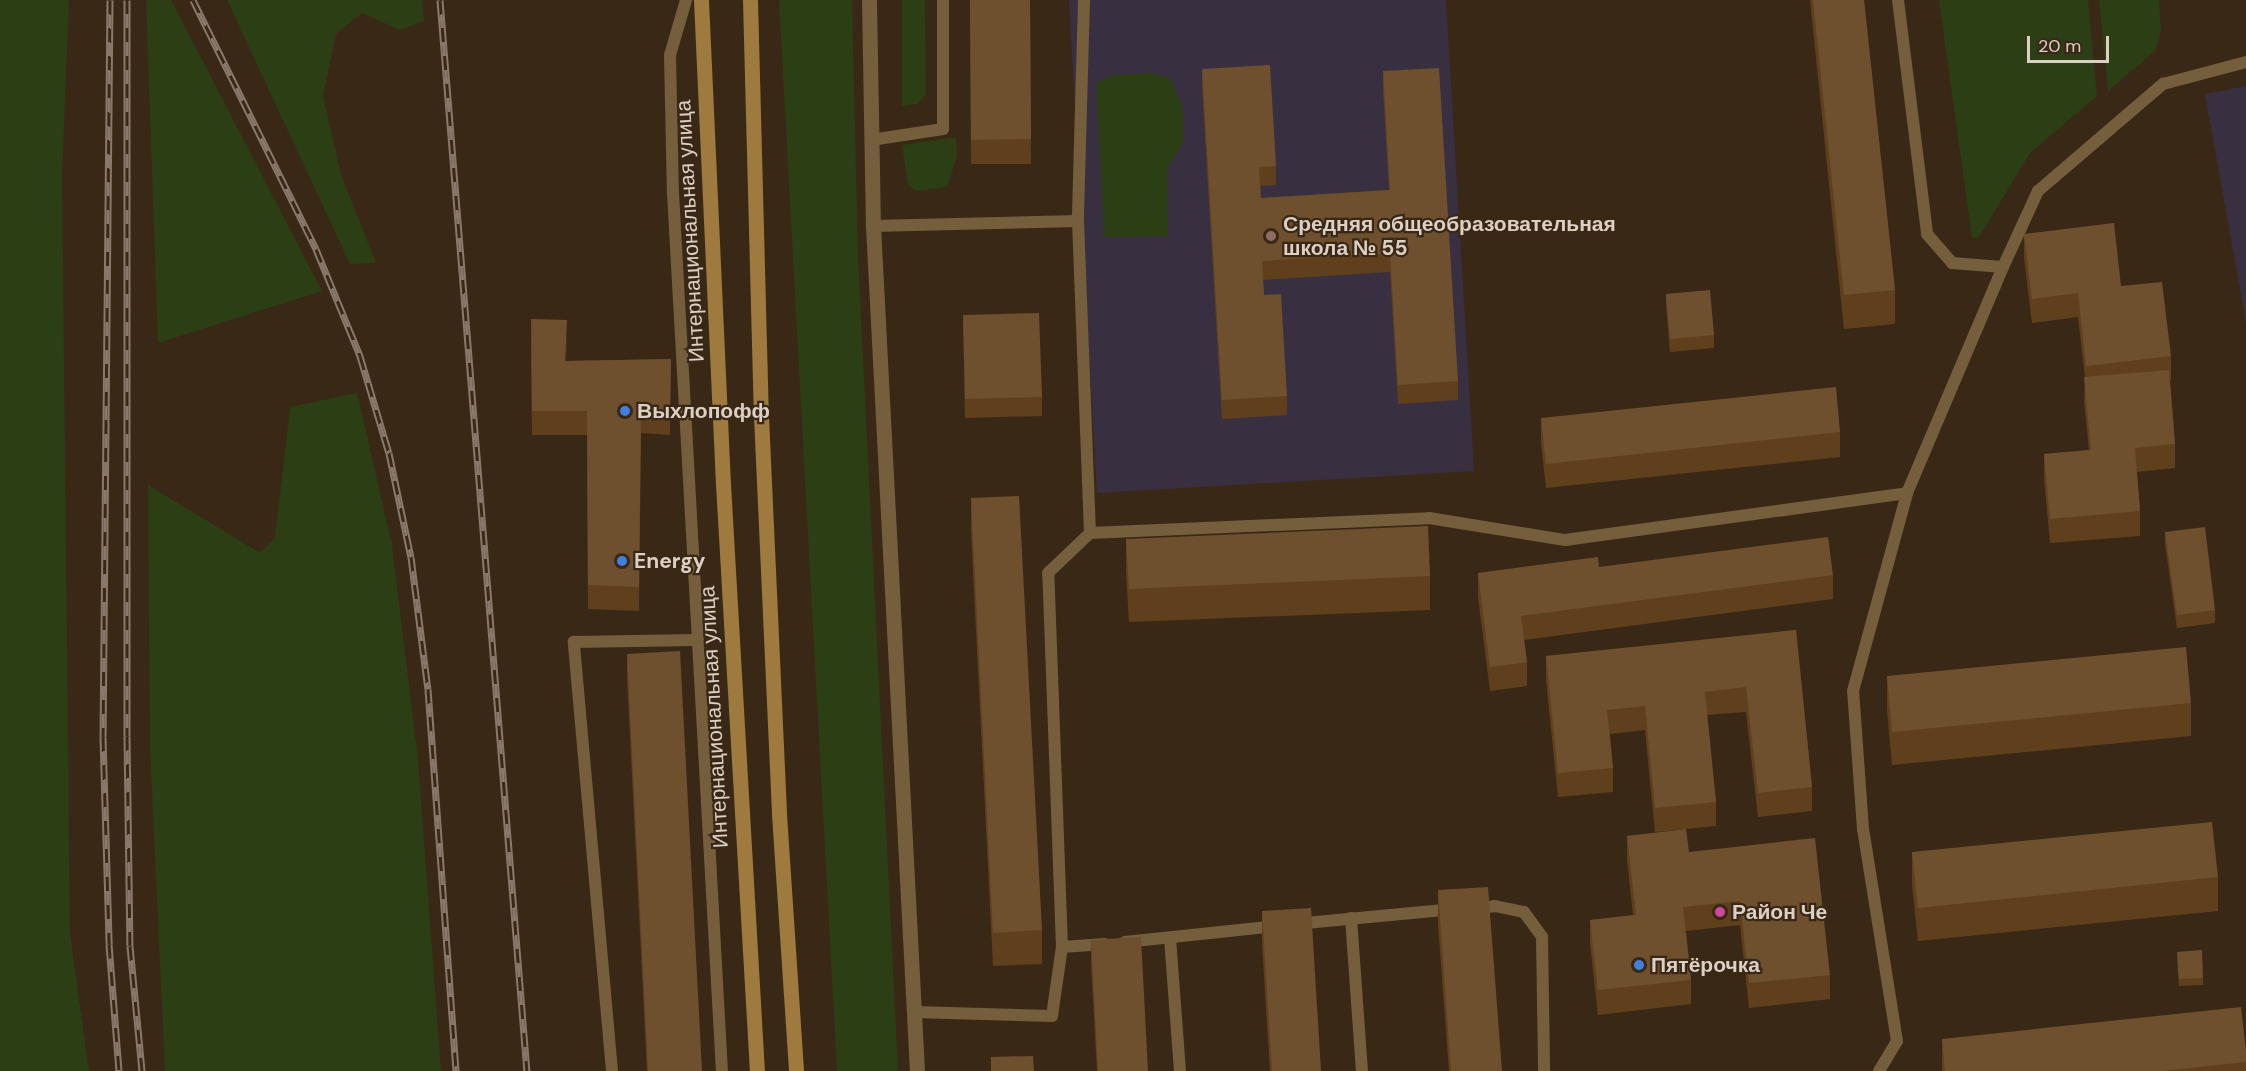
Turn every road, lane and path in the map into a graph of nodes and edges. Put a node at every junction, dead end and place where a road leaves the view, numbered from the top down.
1 (686, 0) edge
2 (701, 0) edge
3 (750, 0) edge
4 (869, 0) edge
5 (943, 0) edge
6 (1084, 0) edge
7 (1898, 0) edge
8 (2246, 62) edge
9 (871, 140) junction
10 (1078, 220) junction
11 (873, 226) junction
12 (2003, 267) junction
13 (1907, 493) junction
14 (1090, 533) junction
15 (695, 640) junction
16 (1351, 918) junction
17 (1170, 938) junction
18 (1062, 947) junction
19 (914, 1012) junction
20 (612, 1071) edge
21 (722, 1071) edge
22 (757, 1071) edge
23 (796, 1071) edge
24 (917, 1071) edge
25 (1180, 1071) edge
26 (1362, 1071) edge
27 (1544, 1071) edge
28 (1879, 1071) edge

1 - 15 lane
2 - 22 main road, Интернациональная улица
3 - 23 main road
4 - 9 street
5 - 9 lane
6 - 10 lane
7 - 12 lane
8 - 12 lane
9 - 11 street
10 - 11 lane
10 - 14 lane
11 - 19 street
12 - 13 lane
13 - 14 lane
13 - 28 lane
14 - 18 lane
15 - 20 lane
15 - 21 lane
16 - 17 lane
16 - 26 lane
16 - 27 lane
17 - 18 lane
17 - 25 lane
18 - 19 lane
19 - 24 street

